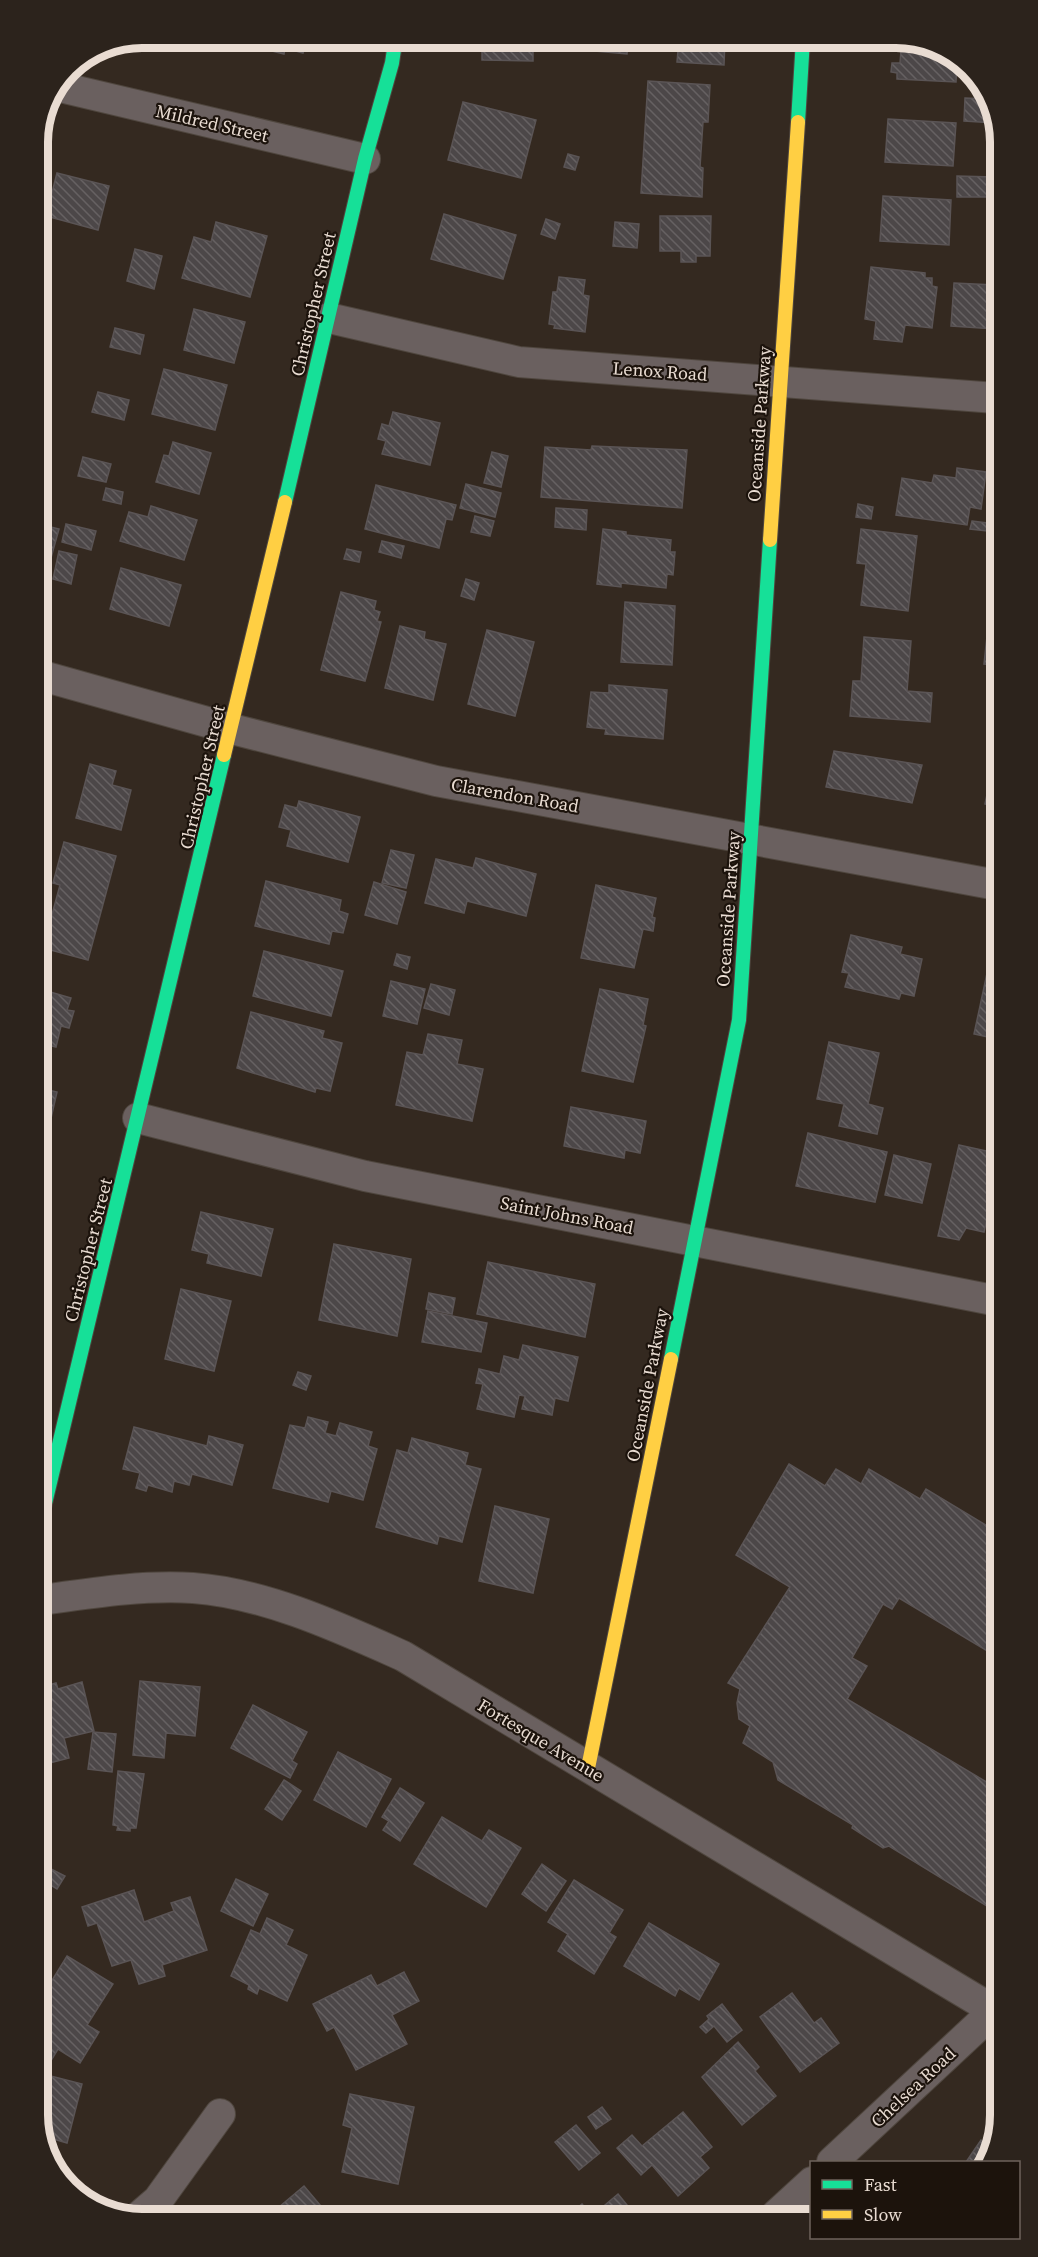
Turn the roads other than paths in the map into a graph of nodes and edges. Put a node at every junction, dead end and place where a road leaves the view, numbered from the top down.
1 (394, 48) edge
2 (802, 48) edge
3 (65, 88) edge
4 (365, 159) junction
5 (329, 318) junction
6 (780, 380) junction
7 (990, 398) edge
8 (48, 678) edge
9 (232, 729) junction
10 (751, 839) junction
11 (990, 884) edge
12 (138, 1118) junction
13 (695, 1240) junction
14 (990, 1299) edge
15 (48, 1491) edge
16 (48, 1599) edge
17 (588, 1768) junction
18 (990, 2008) edge
19 (990, 2018) edge
20 (219, 2114) dead end
21 (834, 2161) edge
22 (810, 2184) edge
23 (147, 2209) edge
24 (783, 2209) edge

1 - 4 street, Christopher Street
2 - 6 street, Oceanside Parkway
3 - 4 street, Mildred Street
4 - 5 street, Christopher Street
5 - 6 street, Lenox Road
5 - 9 street, Christopher Street
6 - 7 street, Lenox Road
6 - 10 street, Oceanside Parkway
8 - 9 street, Clarendon Road
9 - 10 street, Clarendon Road
9 - 12 street, Christopher Street
10 - 11 street, Clarendon Road
10 - 13 street, Oceanside Parkway
12 - 13 street, Saint Johns Road
12 - 15 street, Christopher Street
13 - 14 street, Saint Johns Road
13 - 17 street, Oceanside Parkway
16 - 17 street, Fortesque Avenue
17 - 18 street, Fortesque Avenue
19 - 21 street, Chelsea Road
20 - 23 street
22 - 24 street

